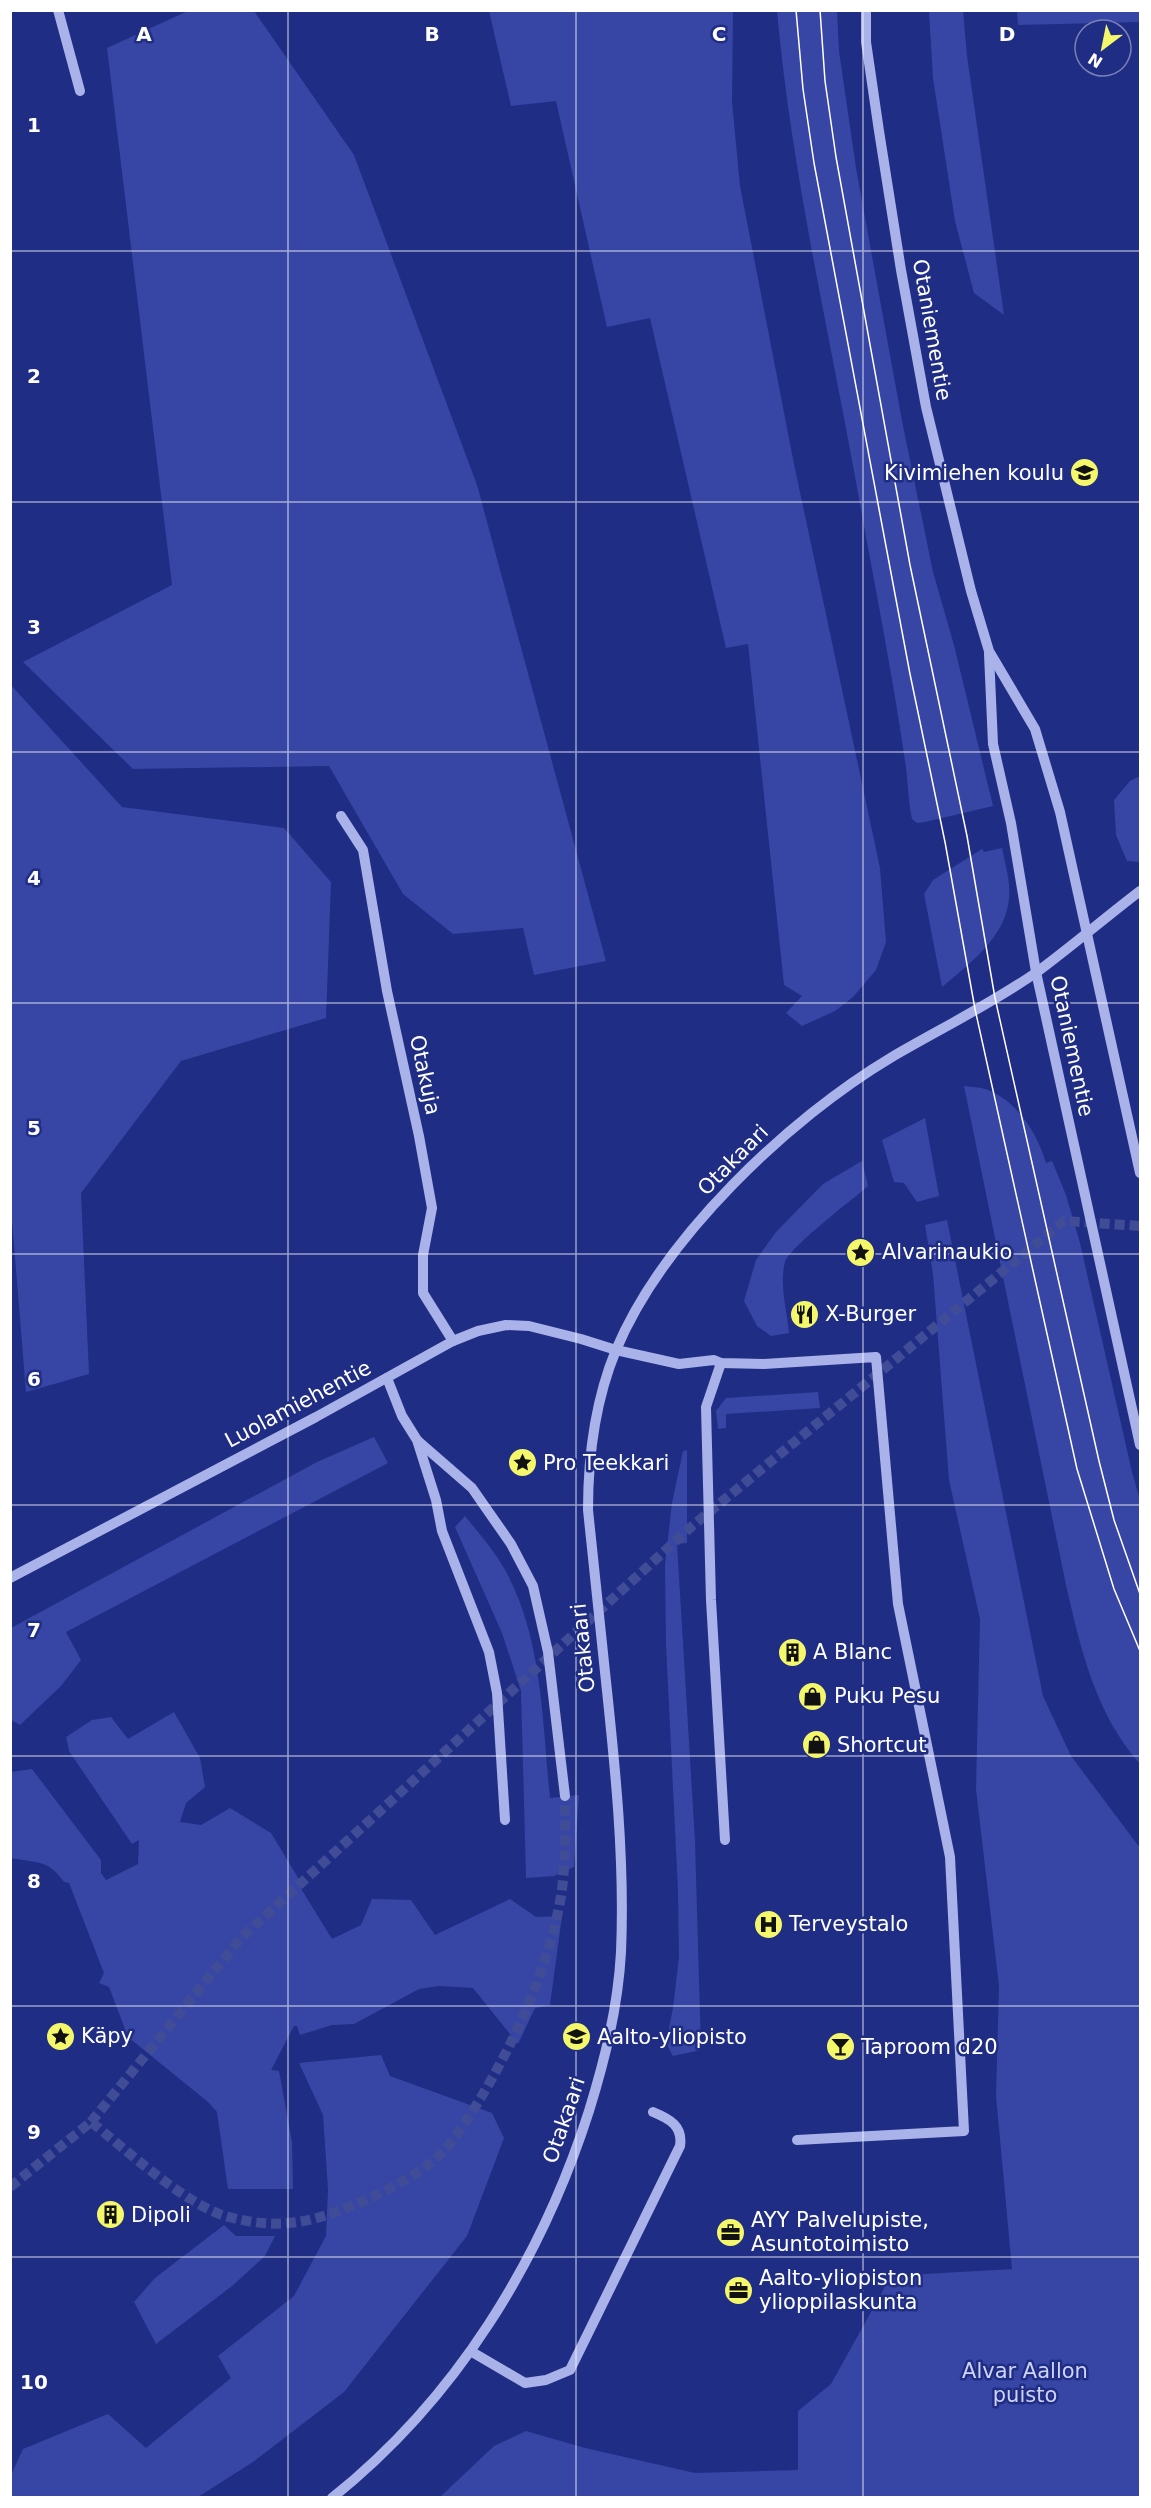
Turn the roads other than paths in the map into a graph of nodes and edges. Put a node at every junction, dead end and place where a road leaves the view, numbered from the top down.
1 (58, 10) edge
2 (866, 10) edge
3 (80, 91) dead end
4 (989, 651) junction
5 (341, 816) dead end
6 (1140, 891) edge
7 (1087, 933) junction
8 (1036, 972) junction
9 (1140, 1173) edge
10 (453, 1341) junction
11 (616, 1350) junction
12 (722, 1363) junction
13 (387, 1378) junction
14 (417, 1440) junction
15 (1140, 1445) edge
16 (10, 1578) edge
17 (565, 1796) tunnel mouth
18 (505, 1821) dead end
19 (725, 1840) dead end
20 (653, 2112) dead end
21 (797, 2140) dead end
22 (472, 2352) junction
23 (332, 2498) edge

1 - 3 street
2 - 4 street, Otaniementie
4 - 7 street, Otaniementie
4 - 8 street, Otaniementie
5 - 10 street, Otakuja
6 - 7 street, Otakaari
7 - 8 street, Otakaari
7 - 9 street, Otaniementie
8 - 11 street, Otakaari
8 - 15 street, Otaniementie
10 - 11 street, Luolamiehentie
10 - 13 street, Luolamiehentie
11 - 12 street, Luolamiehentie
11 - 22 street, Otakaari
12 - 19 street
12 - 21 street, Luolamiehentie
13 - 14 street
13 - 16 street, Luolamiehentie
14 - 17 street
14 - 18 street
20 - 22 street
22 - 23 street, Otakaari

